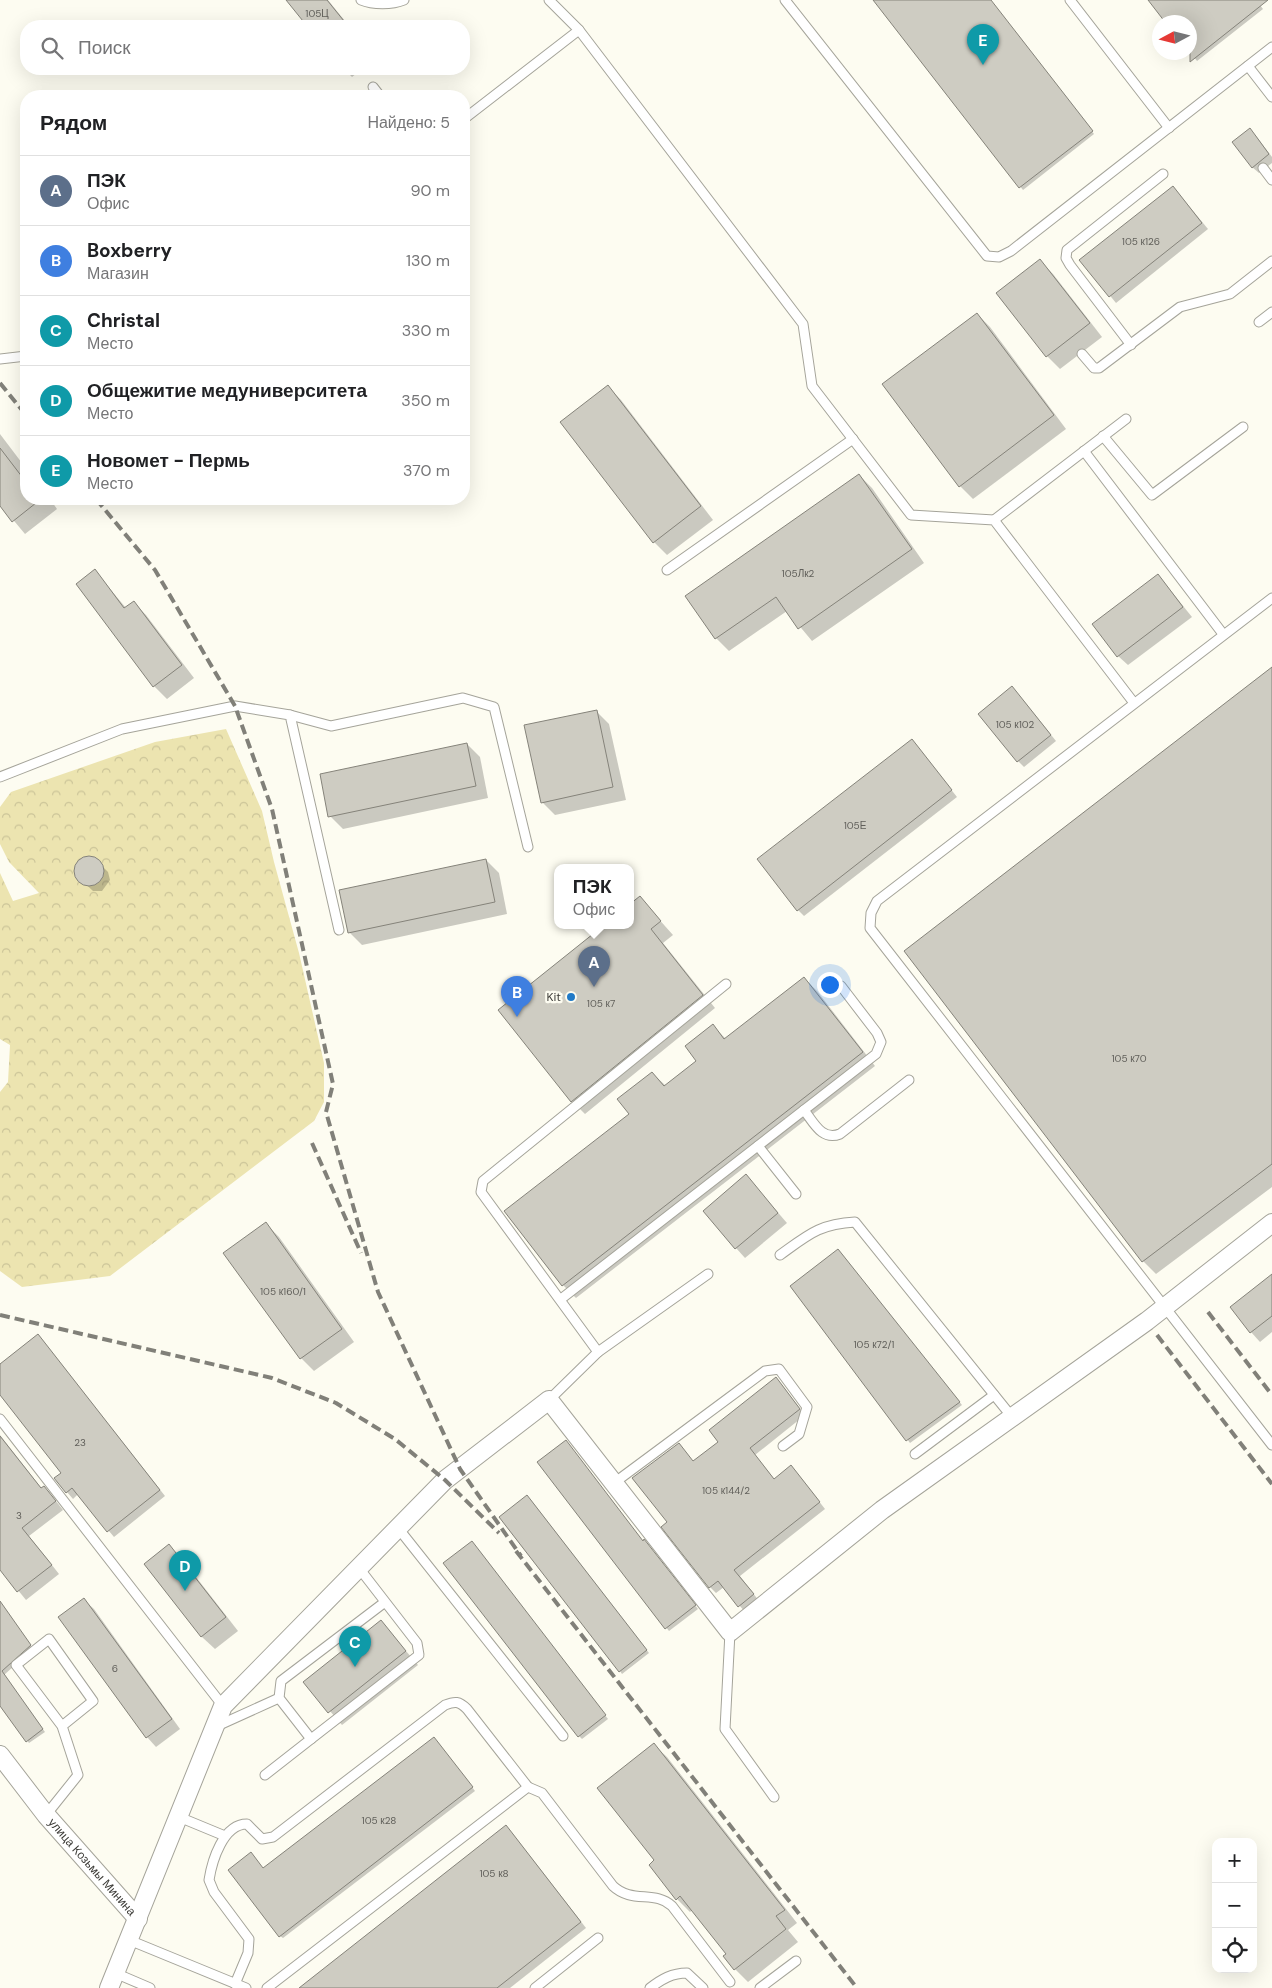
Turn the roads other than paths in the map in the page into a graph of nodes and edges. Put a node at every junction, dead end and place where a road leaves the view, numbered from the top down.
1 (362, 0) edge
2 (404, 0) edge
3 (549, 0) edge
4 (785, 0) edge
5 (1070, 0) edge
6 (578, 30) junction
7 (1272, 47) edge
8 (1248, 66) junction
9 (373, 87) dead end
10 (375, 90) edge
11 (1272, 97) edge
12 (470, 114) edge
13 (1169, 128) junction
14 (1263, 168) dead end
15 (1163, 174) dead end
16 (1272, 180) edge
17 (1272, 261) edge
18 (1272, 312) edge
19 (1259, 322) dead end
20 (1131, 345) junction
21 (1082, 354) dead end
22 (20, 357) edge
23 (0, 359) edge
24 (1126, 419) dead end
25 (1243, 427) dead end
26 (1103, 436) junction
27 (853, 439) junction
28 (1084, 451) junction
29 (994, 520) junction
30 (667, 570) dead end
31 (1272, 598) edge
32 (1223, 634) junction
33 (1134, 703) junction
34 (290, 715) junction
35 (0, 777) edge
36 (528, 847) dead end
37 (338, 930) dead end
38 (726, 984) dead end
39 (841, 986) dead end
40 (909, 1080) dead end
41 (804, 1110) junction
42 (758, 1146) junction
43 (796, 1194) dead end
44 (1270, 1228) edge
45 (780, 1255) dead end
46 (708, 1274) dead end
47 (561, 1299) junction
48 (1165, 1305) junction
49 (598, 1352) junction
50 (994, 1395) junction
51 (549, 1400) junction
52 (1012, 1417) junction
53 (0, 1419) edge
54 (1272, 1444) edge
55 (783, 1446) dead end
56 (915, 1454) dead end
57 (614, 1484) junction
58 (398, 1528) junction
59 (359, 1568) junction
60 (385, 1602) junction
61 (730, 1632) junction
62 (279, 1698) junction
63 (223, 1706) junction
64 (62, 1726) junction
65 (215, 1727) junction
66 (563, 1736) dead end
67 (311, 1739) junction
68 (0, 1755) edge
69 (265, 1775) dead end
70 (528, 1787) junction
71 (774, 1796) dead end
72 (46, 1815) junction
73 (179, 1816) junction
74 (225, 1836) junction
75 (138, 1919) junction
76 (598, 1938) dead end
77 (129, 1940) junction
78 (796, 1961) dead end
79 (730, 1982) dead end
80 (112, 1984) edge
81 (235, 1984) junction
82 (150, 1988) edge
83 (246, 1988) edge
84 (267, 1988) edge
85 (535, 1988) edge
86 (650, 1988) edge
87 (703, 1988) edge
88 (760, 1988) edge

1 - 2 lane
3 - 6 lane
4 - 13 lane
5 - 13 lane
6 - 12 lane
6 - 27 lane
7 - 8 lane
8 - 11 lane
8 - 13 lane
9 - 10 lane
14 - 16 lane
15 - 20 lane
17 - 20 lane
18 - 19 lane
20 - 21 lane
22 - 23 lane
24 - 26 lane
25 - 26 lane
26 - 28 lane
27 - 29 lane
27 - 30 lane
28 - 29 lane
28 - 32 lane
29 - 33 lane
31 - 32 lane
32 - 33 lane
33 - 48 lane
34 - 35 lane
34 - 36 lane
34 - 37 lane
38 - 47 lane
39 - 41 lane
40 - 41 lane
41 - 42 lane
42 - 43 lane
42 - 47 lane
44 - 48 street
45 - 50 lane
46 - 49 lane
47 - 49 lane
48 - 52 street
48 - 54 lane
49 - 51 lane
50 - 52 lane
50 - 56 lane
51 - 57 street
51 - 58 street
52 - 61 street
53 - 63 lane
55 - 57 lane
57 - 61 street
58 - 59 street
58 - 66 lane
59 - 60 lane
59 - 63 street
60 - 62 lane
60 - 67 lane
61 - 71 lane
62 - 65 lane
62 - 67 lane
63 - 65 street
64 - 64 lane
64 - 72 lane
65 - 73 street
67 - 69 lane
68 - 72 street, улица Козьмы Минина
70 - 74 lane
70 - 79 lane
70 - 84 lane
72 - 75 street, улица Козьмы Минина
73 - 74 lane
73 - 75 street
74 - 81 lane
75 - 77 street, улица Козьмы Минина
76 - 85 lane
77 - 80 street, улица Козьмы Минина
77 - 81 lane
78 - 88 lane
80 - 82 lane
81 - 83 lane
86 - 87 lane

